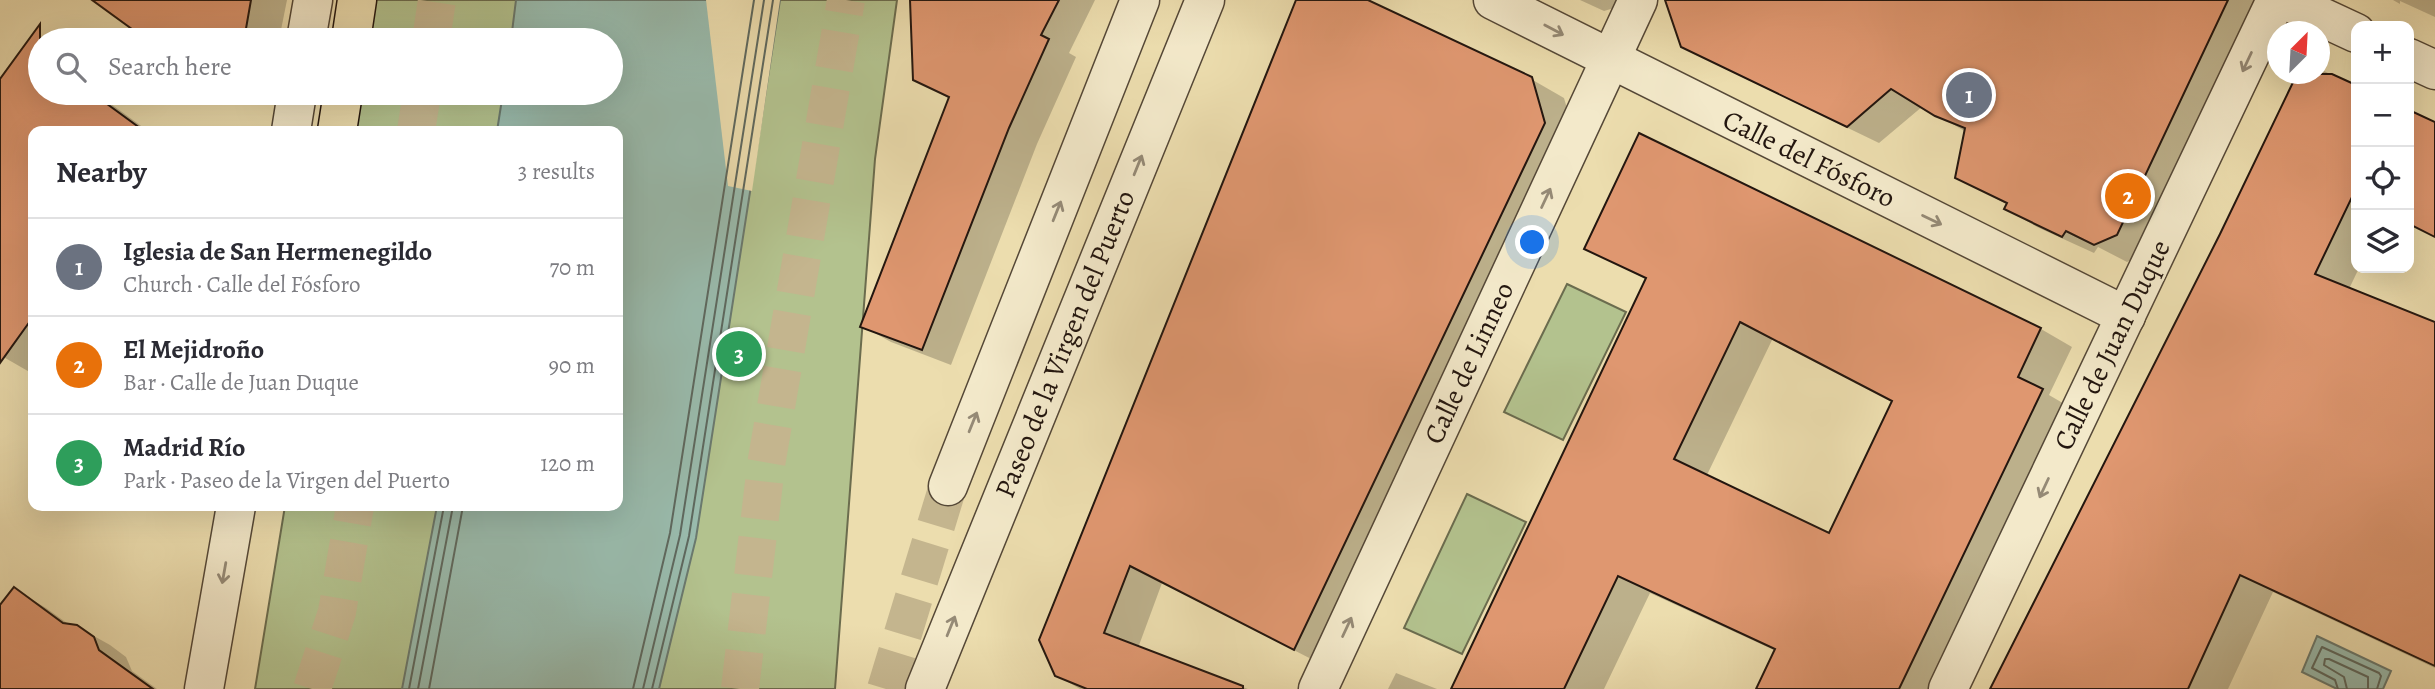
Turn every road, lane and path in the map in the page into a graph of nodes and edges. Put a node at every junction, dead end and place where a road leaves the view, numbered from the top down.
1 (313, 0) edge
2 (356, 0) edge
3 (1140, 0) edge
4 (1205, 0) edge
5 (1493, 0) edge
6 (1638, 0) edge
7 (2277, 0) edge
8 (2285, 0) edge
9 (308, 28) edge
10 (352, 28) edge
11 (2351, 31) edge
12 (1611, 60) junction
13 (2414, 60) edge
14 (2435, 70) edge
15 (295, 105) edge
16 (341, 105) edge
17 (292, 126) edge
18 (338, 126) edge
19 (2126, 316) junction
20 (948, 486) tunnel mouth
21 (235, 511) edge
22 (935, 686) edge
23 (204, 689) edge
24 (1318, 689) edge
25 (1948, 689) edge

1 - 9 street
2 - 10 highway
20 -> 3 street, Paseo de la Virgen del Puerto
22 -> 4 street, Paseo de la Virgen del Puerto
5 -> 12 street, Calle del Fósforo
6 - 12 street, Calle de Linneo
7 -> 19 street, Calle de Juan Duque
8 - 11 street
12 -> 19 street, Calle del Fósforo
24 -> 12 street, Calle de Linneo
13 - 14 street
15 - 17 street
16 - 18 highway
19 -> 25 street, Calle de Juan Duque
21 -> 23 street

